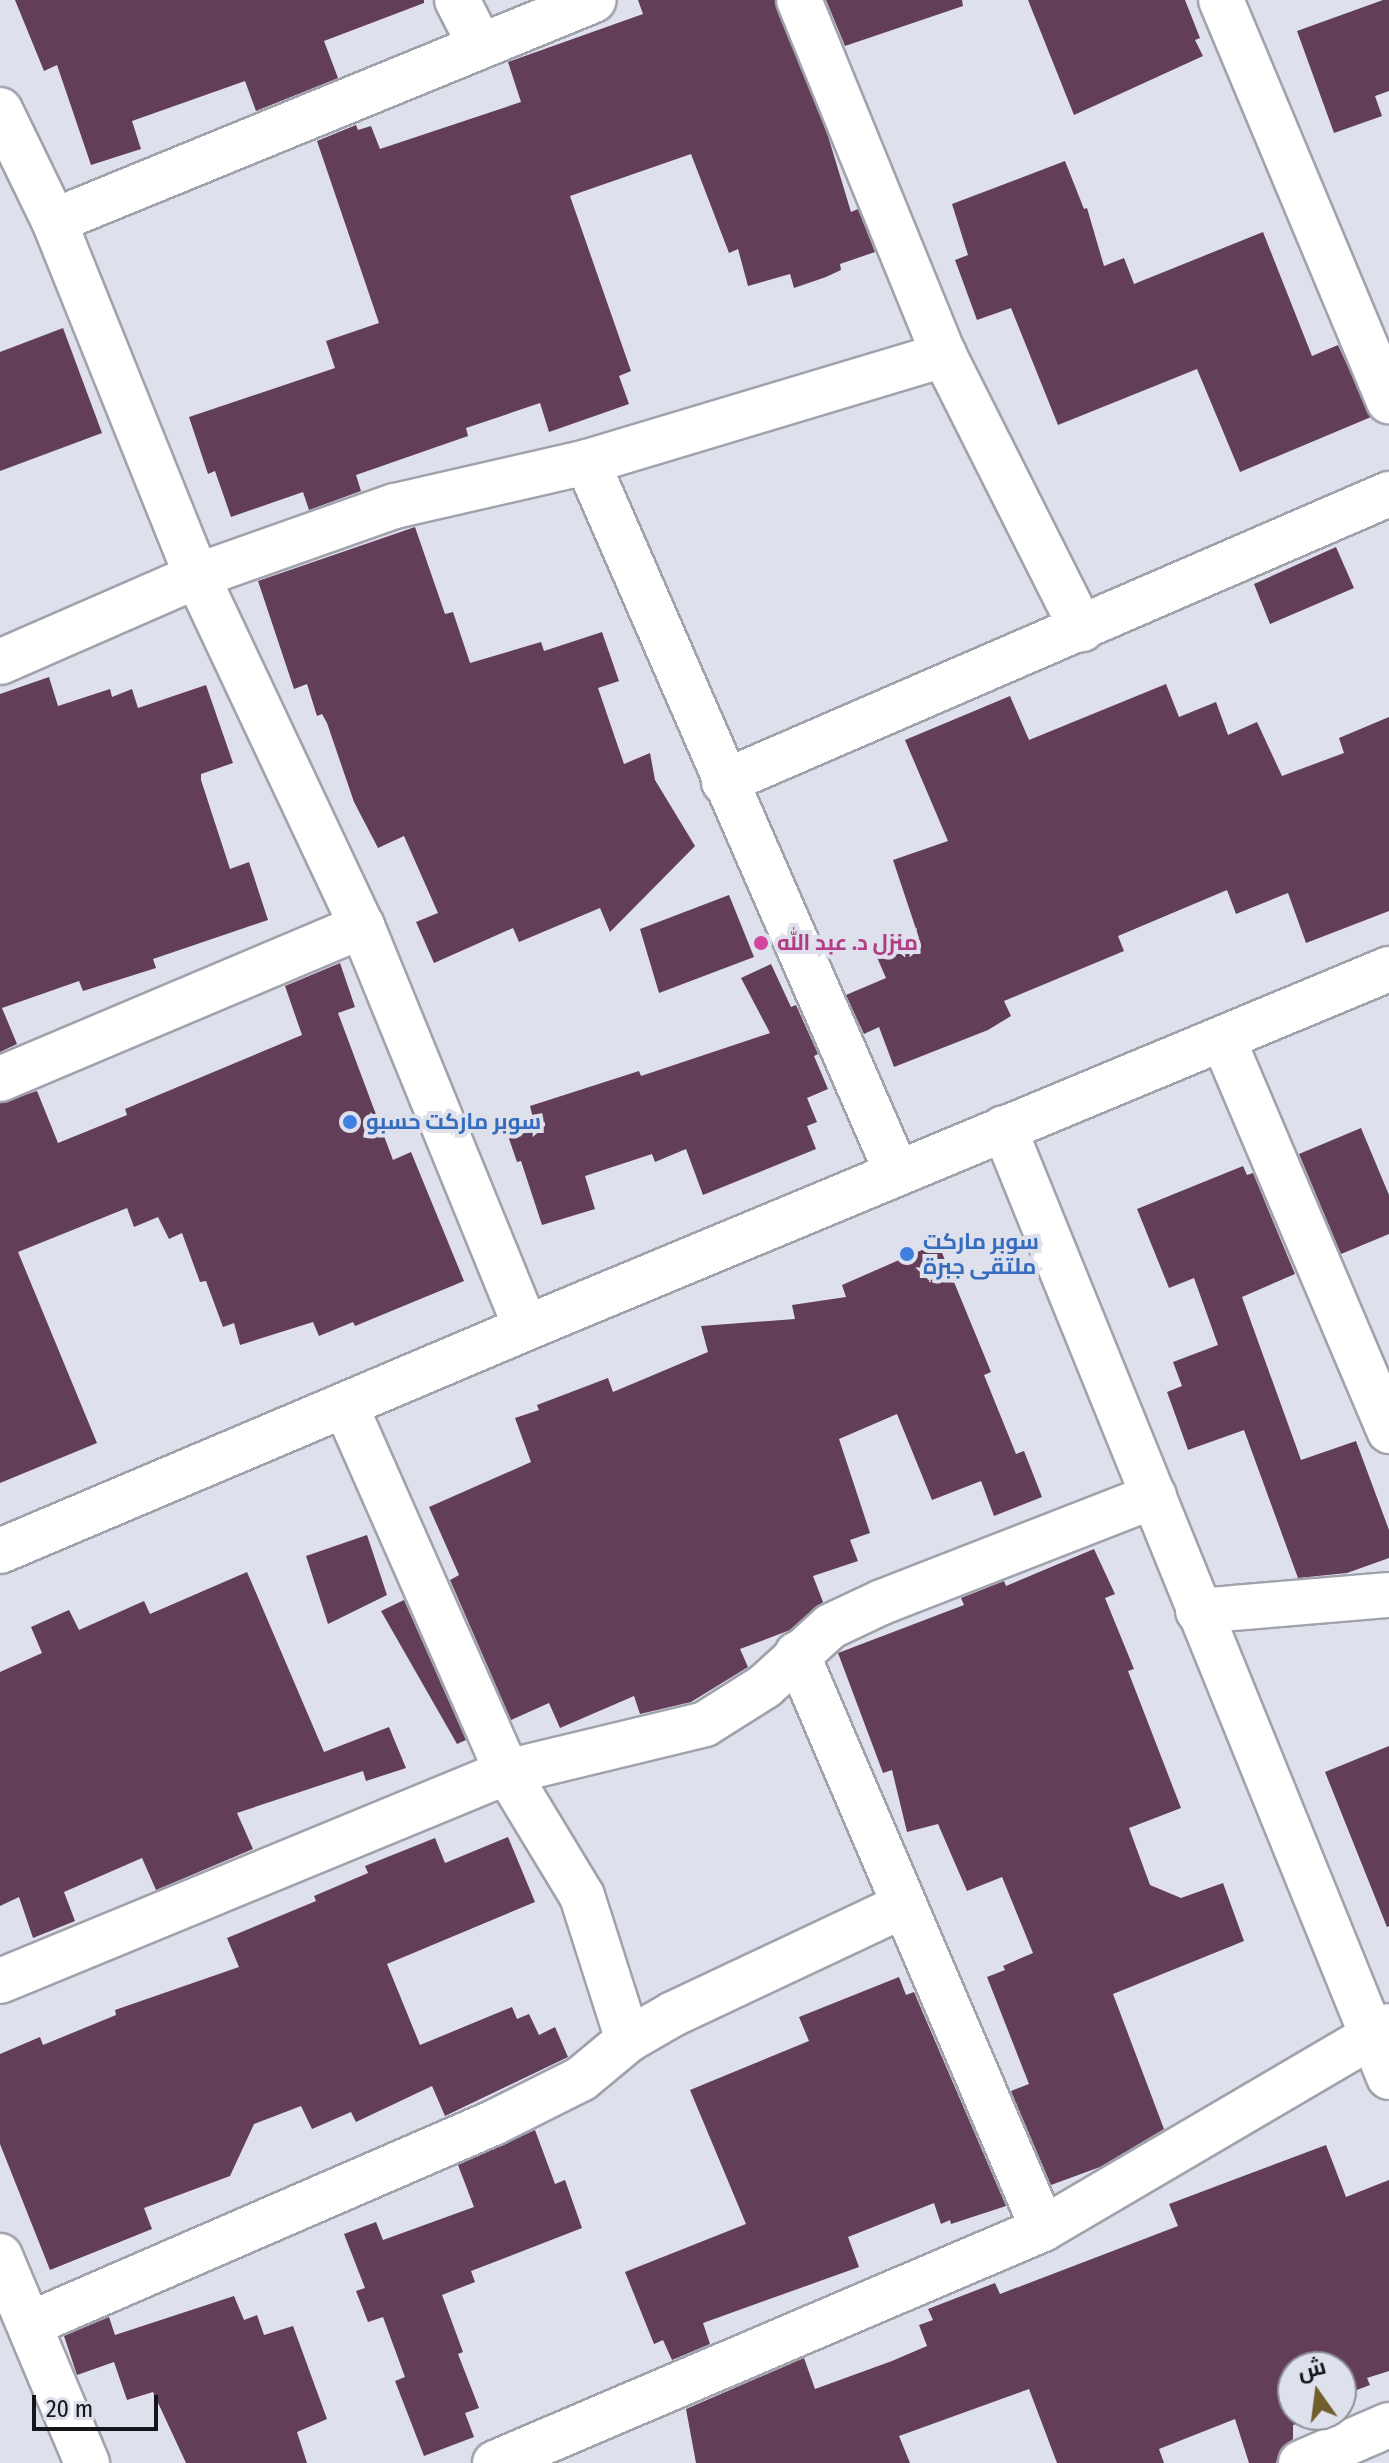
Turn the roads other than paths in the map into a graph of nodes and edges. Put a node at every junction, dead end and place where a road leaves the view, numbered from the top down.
1 (457, 0) edge
2 (594, 0) edge
3 (799, 0) edge
4 (1221, 0) edge
5 (480, 45) junction
6 (0, 110) edge
7 (54, 221) junction
8 (944, 355) junction
9 (1389, 401) edge
10 (587, 462) junction
11 (1389, 494) edge
12 (197, 576) junction
13 (1082, 629) junction
14 (0, 662) edge
15 (724, 782) junction
16 (362, 926) junction
17 (1389, 969) edge
18 (1223, 1039) junction
19 (0, 1079) edge
20 (1004, 1128) junction
21 (897, 1173) junction
22 (526, 1328) junction
23 (346, 1407) junction
24 (1389, 1431) edge
25 (1154, 1496) junction
26 (0, 1551) edge
27 (1389, 1595) edge
28 (1198, 1611) junction
29 (797, 1654) junction
30 (507, 1772) junction
31 (902, 1906) junction
32 (0, 1981) edge
33 (1380, 2030) edge
34 (628, 2040) junction
35 (1389, 2077) edge
36 (1043, 2229) junction
37 (0, 2256) edge
38 (30, 2324) junction
39 (1389, 2425) edge
40 (87, 2463) edge
41 (495, 2463) edge
42 (1301, 2463) edge

1 - 5 street
2 - 5 street
3 - 8 street
4 - 9 street
5 - 7 street
6 - 7 street
7 - 12 street
8 - 10 street
8 - 13 street
10 - 12 street
10 - 15 street
11 - 13 street
12 - 14 street
12 - 16 street
13 - 15 street
15 - 21 street
16 - 19 street
16 - 22 street
17 - 18 street
18 - 20 street
18 - 24 street
20 - 21 street
20 - 25 street
21 - 22 street
22 - 23 street
23 - 26 street
23 - 30 street
25 - 28 street
25 - 29 street
27 - 28 street
28 - 33 street
29 - 30 street
29 - 31 street
30 - 32 street
30 - 34 street
31 - 34 street
31 - 36 street
33 - 35 street
33 - 36 street
34 - 38 street
36 - 41 street
37 - 38 street
38 - 40 street
39 - 42 street

